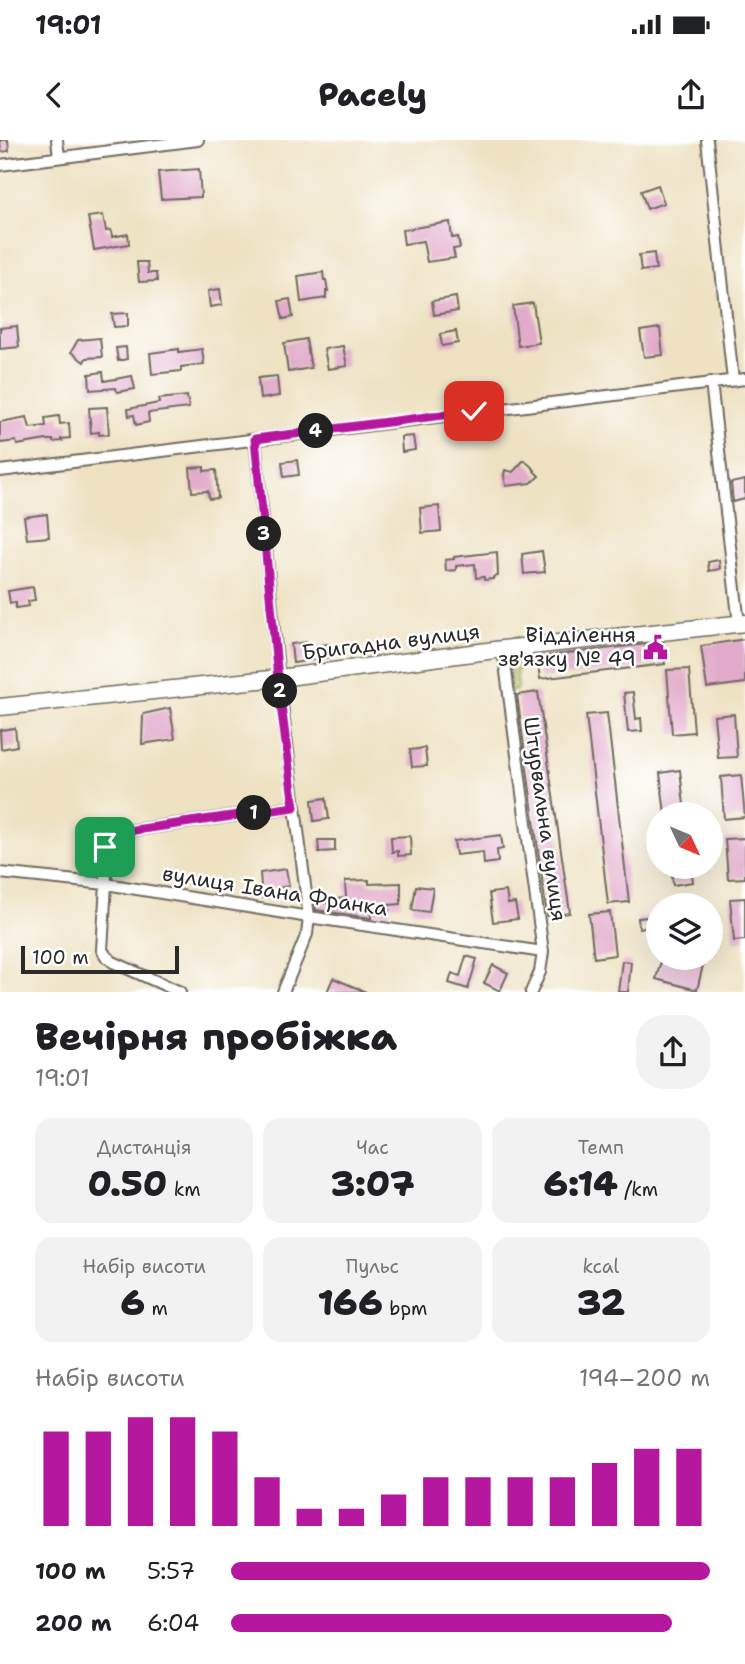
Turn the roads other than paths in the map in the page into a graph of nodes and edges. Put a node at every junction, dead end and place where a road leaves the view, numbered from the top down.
1 (57, 140) edge
2 (198, 140) edge
3 (707, 140) edge
4 (59, 157) junction
5 (0, 165) edge
6 (739, 379) edge
7 (711, 382) junction
8 (255, 439) junction
9 (0, 471) edge
10 (742, 623) edge
11 (503, 649) junction
12 (279, 678) junction
13 (0, 707) edge
14 (294, 807) junction
15 (0, 873) edge
16 (106, 884) junction
17 (309, 917) junction
18 (543, 952) junction
19 (180, 992) edge
20 (283, 992) edge
21 (531, 992) edge

1 - 4 street
2 - 4 street
3 - 6 street
4 - 5 street
6 - 7 street
7 - 8 street
7 - 10 street
8 - 9 street
8 - 12 street
10 - 11 street, Бригадна вулиця
11 - 12 street, Бригадна вулиця
11 - 18 street, Штурвальна вулиця
12 - 13 street, Бригадна вулиця
12 - 14 street
14 - 16 street
14 - 17 street
15 - 16 street, вулиця Івана Франка
16 - 17 street, вулиця Івана Франка
16 - 19 street
17 - 18 street, вулиця Івана Франка
17 - 20 street
18 - 21 street, Штурвальна вулиця

